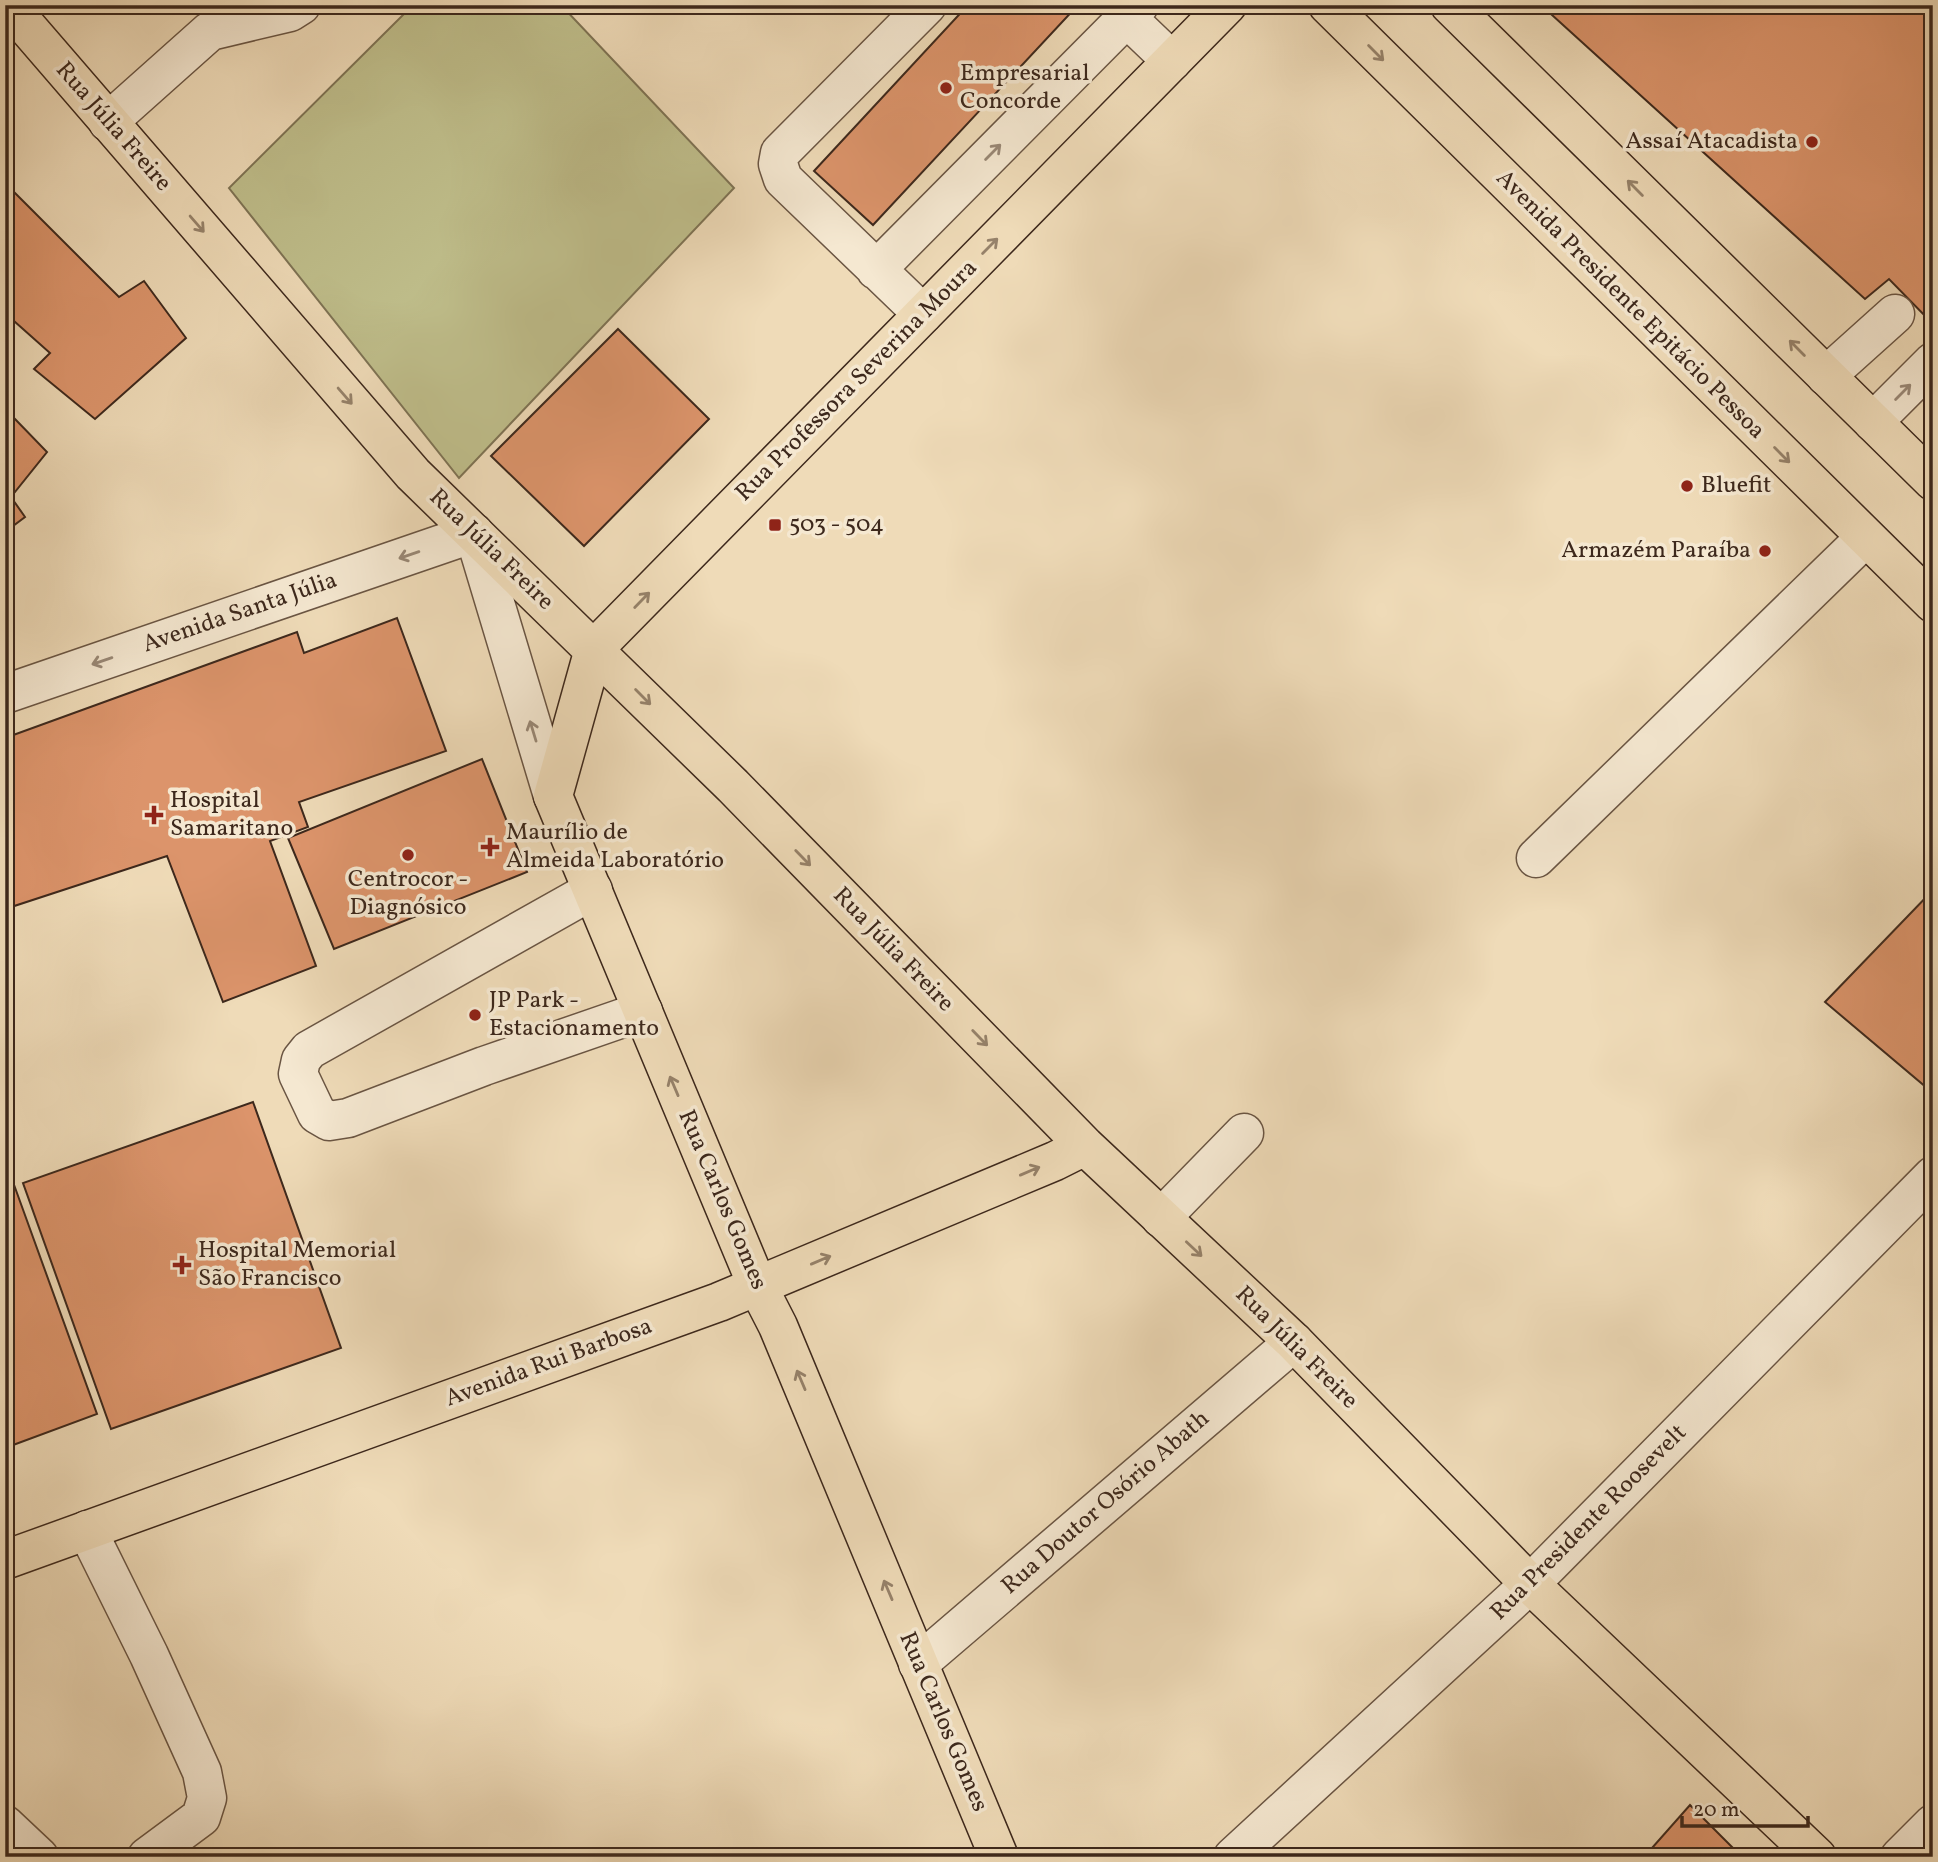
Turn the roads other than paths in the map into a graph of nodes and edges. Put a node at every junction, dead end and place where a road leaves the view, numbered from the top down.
1 (8, 5) edge
2 (301, 5) edge
3 (927, 5) edge
4 (1227, 5) edge
5 (1328, 5) edge
6 (1450, 5) edge
7 (1133, 11) edge
8 (1172, 61) junction
9 (108, 122) junction
10 (876, 270) junction
11 (923, 314) junction
12 (1895, 314) dead end
13 (1933, 362) edge
14 (1826, 376) junction
15 (1873, 422) junction
16 (1933, 481) edge
17 (474, 533) junction
18 (1866, 538) junction
19 (1933, 603) edge
20 (594, 649) junction
21 (5, 694) edge
22 (553, 796) junction
23 (1536, 858) dead end
24 (593, 890) junction
25 (643, 1011) junction
26 (1244, 1133) dead end
27 (1085, 1146) junction
28 (1933, 1176) edge
29 (1161, 1218) junction
30 (757, 1285) junction
31 (1294, 1342) junction
32 (87, 1530) junction
33 (5, 1560) edge
34 (1530, 1584) junction
35 (918, 1664) junction
36 (1933, 1824) edge
37 (5, 1825) edge
38 (39, 1857) edge
39 (147, 1857) edge
40 (999, 1857) edge
41 (1233, 1857) edge
42 (1817, 1857) edge
43 (1900, 1857) edge

1 - 9 main road, Rua Júlia Freire
2 - 9 street
3 - 10 street
4 - 8 main road, Rua Professora Severina Moura
5 -> 18 main road, Avenida Presidente Epitácio Pessoa
14 -> 6 main road
7 - 8 street
10 -> 7 street
11 -> 8 main road, Rua Professora Severina Moura
9 -> 17 main road, Rua Júlia Freire
10 - 11 street
20 -> 11 main road, Rua Professora Severina Moura
12 - 14 street
15 -> 13 street
14 - 15 main road
15 - 16 main road
17 - 20 main road, Rua Júlia Freire
17 -> 21 street, Avenida Santa Júlia
22 -> 17 street, Rua Carlos Gomes
18 - 19 main road, Avenida Presidente Epitácio Pessoa
18 - 23 street
20 - 22 main road, Rua Professora Severina Moura
20 -> 27 main road, Rua Júlia Freire
22 - 24 main road, Rua Carlos Gomes
24 - 25 main road, Rua Carlos Gomes
24 - 25 street
30 -> 25 main road, Rua Carlos Gomes
26 - 29 street
27 - 29 main road, Rua Júlia Freire
30 -> 27 main road, Avenida Rui Barbosa
28 - 34 street, Rua Presidente Roosevelt
29 -> 31 main road, Rua Júlia Freire
30 - 32 main road, Avenida Rui Barbosa
35 -> 30 main road, Rua Carlos Gomes
31 - 34 main road, Rua Júlia Freire
31 - 35 street, Rua Doutor Osório Abath
32 - 33 main road, Avenida Rui Barbosa
32 - 39 street
34 - 41 street, Rua Presidente Roosevelt
34 - 42 main road, Rua Júlia Freire
35 - 40 main road, Rua Carlos Gomes
36 - 43 street
37 - 38 street

